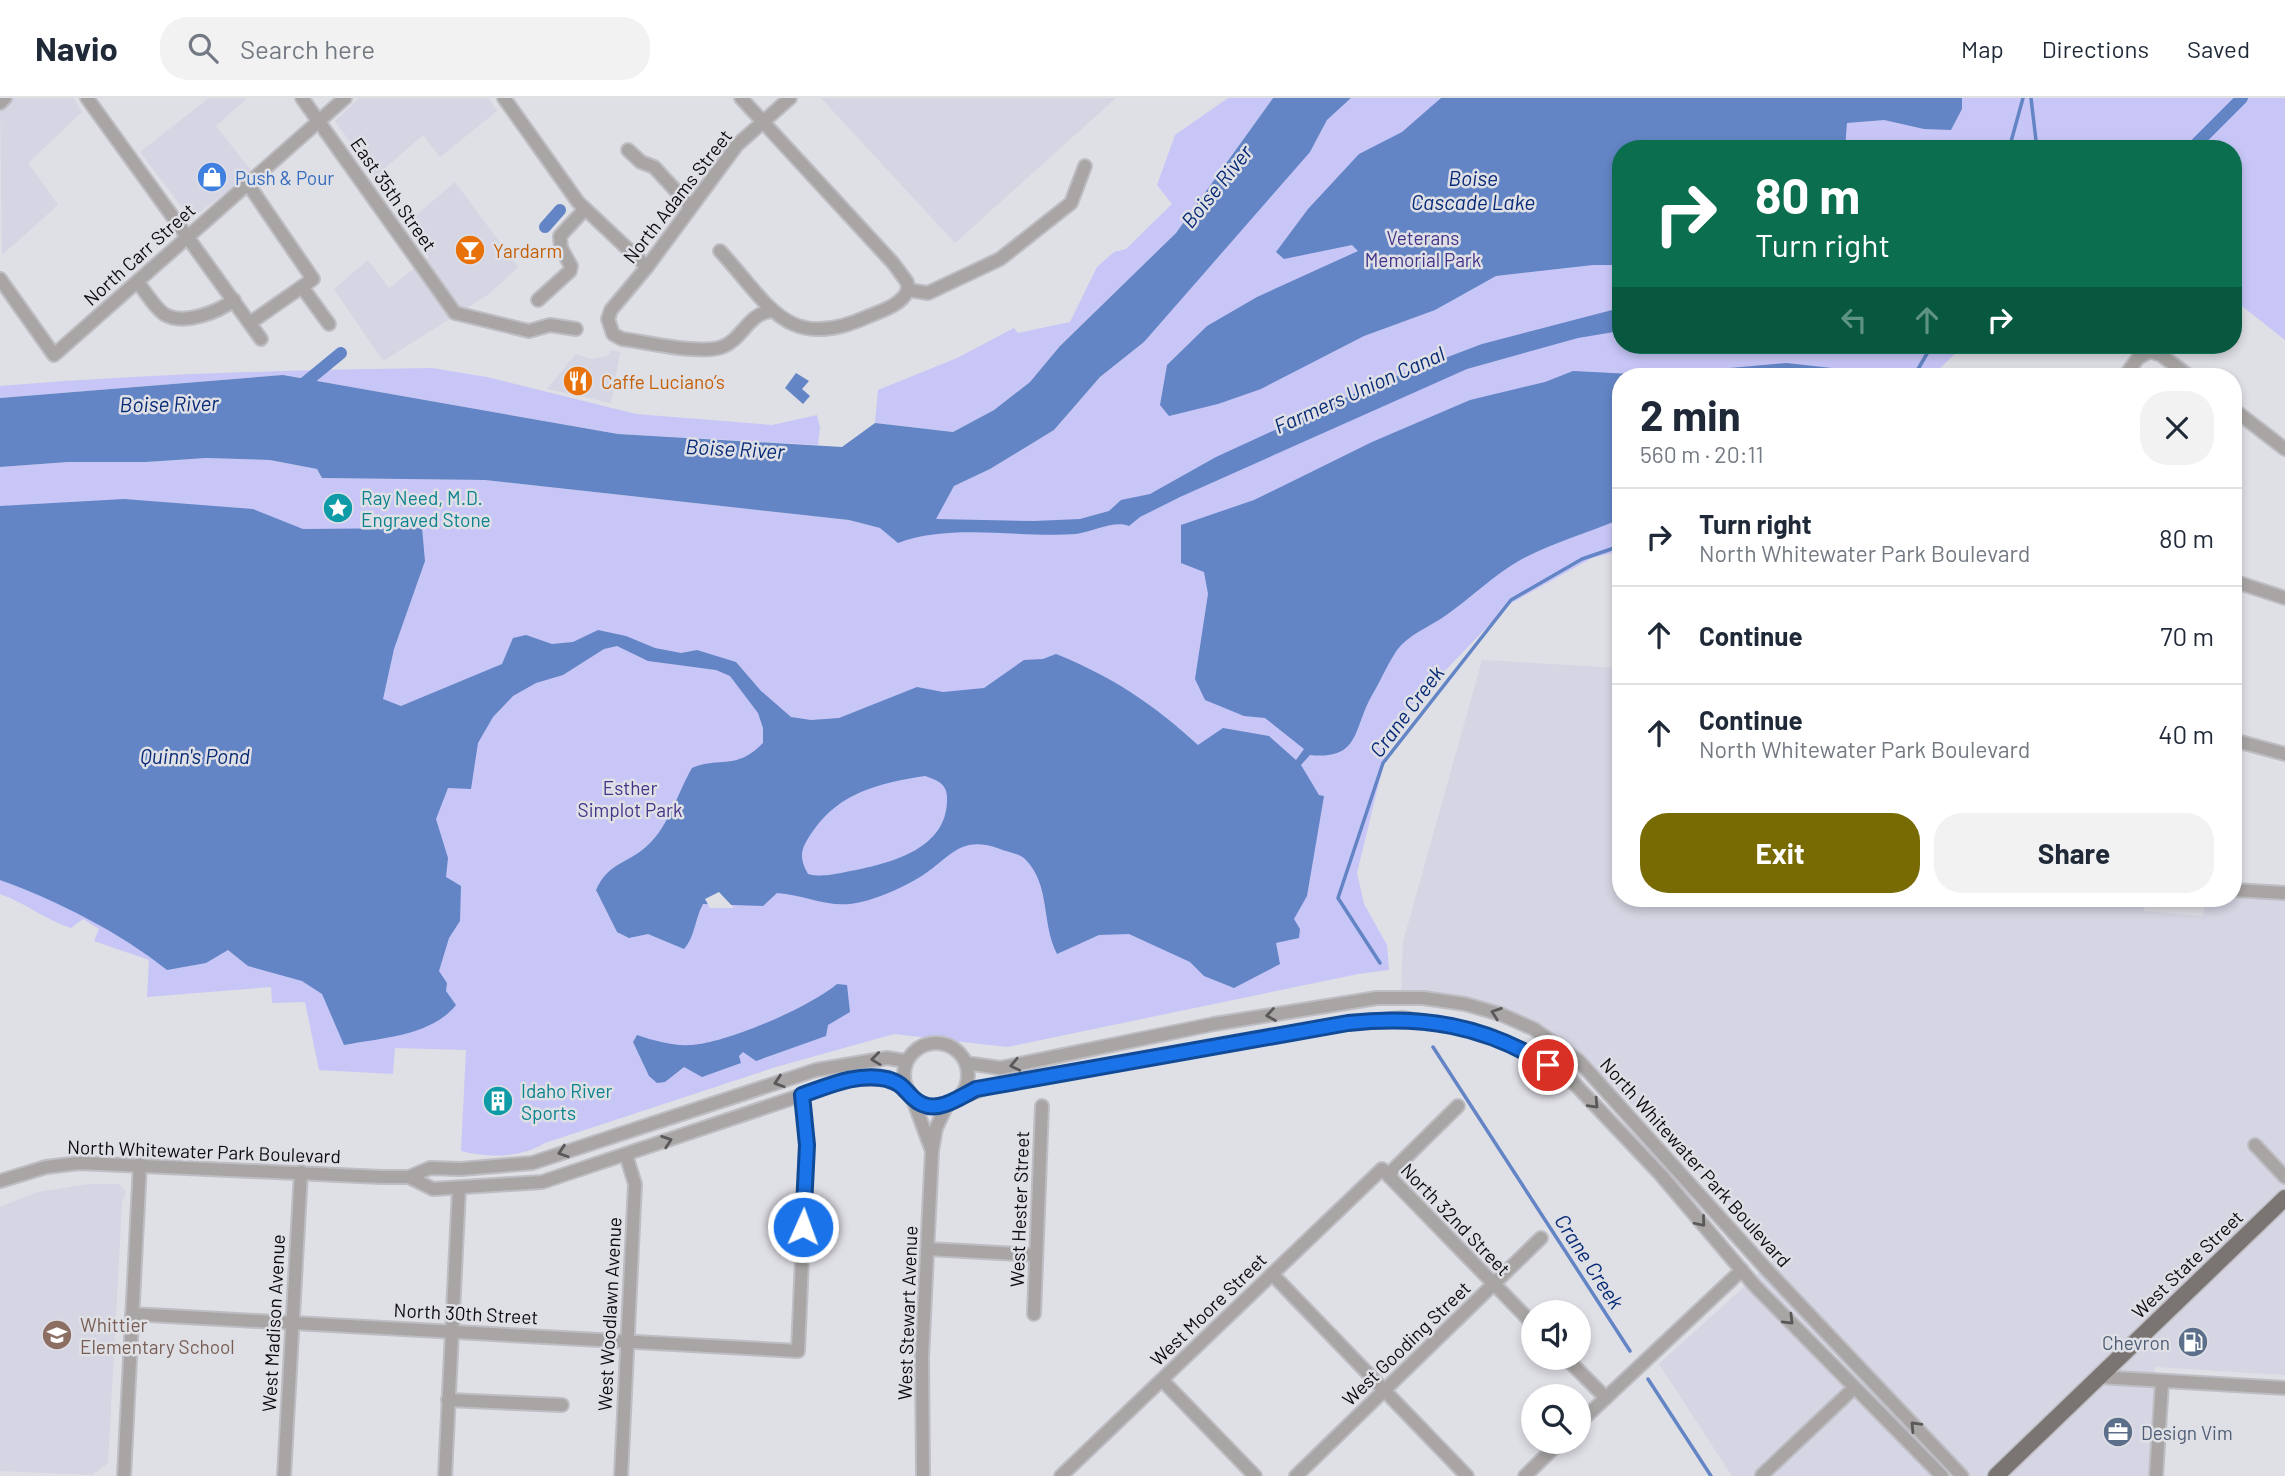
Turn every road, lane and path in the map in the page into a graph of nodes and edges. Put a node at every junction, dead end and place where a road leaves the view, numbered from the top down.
1 (5, 98) edge
2 (87, 98) edge
3 (302, 98) edge
4 (345, 98) edge
5 (504, 98) edge
6 (741, 98) edge
7 (790, 98) edge
8 (0, 103) edge
9 (319, 121) junction
10 (763, 122) junction
11 (628, 150) dead end
12 (1085, 166) dead end
13 (248, 184) junction
14 (691, 206) junction
15 (585, 209) junction
16 (188, 236) junction
17 (720, 251) dead end
18 (647, 267) junction
19 (0, 279) edge
20 (138, 283) junction
21 (302, 287) junction
22 (908, 290) junction
23 (234, 300) junction
24 (538, 300) dead end
25 (770, 311) junction
26 (250, 323) junction
27 (328, 324) dead end
28 (576, 329) dead end
29 (261, 339) dead end
30 (2145, 354) edge
31 (2158, 354) edge
32 (2130, 368) edge
33 (2178, 368) edge
34 (2242, 417) edge
35 (2285, 449) edge
36 (2242, 584) edge
37 (2285, 598) edge
38 (2242, 742) edge
39 (2285, 754) edge
40 (2242, 890) edge
41 (2285, 892) edge
42 (906, 1061) junction
43 (966, 1063) junction
44 (909, 1092) junction
45 (802, 1095) junction
46 (953, 1102) junction
47 (1042, 1106) dead end
48 (1458, 1106) dead end
49 (2255, 1144) dead end
50 (932, 1151) junction
51 (626, 1155) junction
52 (140, 1164) junction
53 (301, 1172) junction
54 (1385, 1172) junction
55 (409, 1177) junction
56 (2285, 1177) edge
57 (0, 1181) edge
58 (459, 1189) junction
59 (2285, 1198) edge
60 (1541, 1238) dead end
61 (928, 1249) junction
62 (1036, 1255) junction
63 (1742, 1270) junction
64 (1272, 1275) junction
65 (1494, 1285) junction
66 (1521, 1312) edge
67 (132, 1314) junction
68 (1034, 1314) dead end
69 (292, 1323) junction
70 (452, 1332) junction
71 (627, 1341) junction
72 (1578, 1370) edge
73 (2099, 1377) junction
74 (1162, 1380) junction
75 (2162, 1382) junction
76 (1854, 1388) junction
77 (2285, 1388) edge
78 (1385, 1391) junction
79 (1606, 1398) junction
80 (449, 1400) junction
81 (562, 1405) dead end
82 (1591, 1412) edge
83 (1548, 1454) edge
84 (1762, 1475) edge
85 (124, 1476) edge
86 (284, 1476) edge
87 (445, 1476) edge
88 (621, 1476) edge
89 (923, 1476) edge
90 (1061, 1476) edge
91 (1255, 1476) edge
92 (1296, 1476) edge
93 (1467, 1476) edge
94 (1525, 1476) edge
95 (1942, 1476) edge
96 (1962, 1476) edge
97 (1996, 1476) edge
98 (2156, 1476) edge

1 - 8 street
2 - 16 street
3 - 9 street, East 35th Street
4 - 9 street, North Carr Street
5 - 15 street
6 - 10 street
7 - 10 street, North Adams Street
9 - 13 street, North Carr Street
9 - 28 street, East 35th Street
10 - 14 street, North Adams Street
10 - 22 street
11 - 14 street
12 - 22 street
13 - 16 street, North Carr Street
13 - 21 street
14 - 18 street, North Adams Street
15 - 18 street
15 - 24 street
16 - 20 street, North Carr Street
16 - 23 street
17 - 25 street
18 - 25 street, North Adams Street
19 - 20 street, North Carr Street
20 - 23 street
21 - 26 street
21 - 27 street
22 - 25 street
23 - 26 street
26 - 29 street
30 - 32 street
31 - 33 street
34 - 35 street
36 - 37 street
38 - 39 street
40 - 41 street
42 - 43 street
42 - 44 street
42 -> 55 street, North Whitewater Park Boulevard
43 - 46 street
96 -> 43 street, North Whitewater Park Boulevard
44 - 45 street, North Whitewater Park Boulevard
44 - 46 street
44 - 50 street, West Stewart Avenue
51 -> 45 street, North Whitewater Park Boulevard
45 - 71 street, North 30th Street
46 - 50 street, West Stewart Avenue
46 -> 63 street, North Whitewater Park Boulevard
47 - 62 street, West Hester Street
48 - 54 street, West Moore Street
49 - 56 street
50 - 61 street, West Stewart Avenue
51 - 58 street, North Whitewater Park Boulevard
51 - 71 street, West Woodlawn Avenue
52 - 53 street, North Whitewater Park Boulevard
52 - 57 street, North Whitewater Park Boulevard
52 - 67 street
53 - 55 street, North Whitewater Park Boulevard
53 - 69 street, West Madison Avenue
54 - 64 street, West Moore Street
54 - 65 street, North 32nd Street
55 - 58 street, North Whitewater Park Boulevard
58 - 70 street
59 - 73 main road, West State Street
60 - 65 street, West Gooding Street
61 - 62 street
61 - 89 street, West Stewart Avenue
62 - 68 street, West Hester Street
63 -> 76 street, North Whitewater Park Boulevard
63 - 79 street
64 - 74 street, West Moore Street
64 - 78 street
65 - 66 street, North 32nd Street
65 - 78 street, West Gooding Street
67 - 69 street, North 30th Street
67 - 85 street
69 - 70 street, North 30th Street
69 - 86 street, West Madison Avenue
70 - 71 street, North 30th Street
70 - 80 street
71 - 88 street, West Woodlawn Avenue
72 - 79 street
73 - 75 street
73 - 97 main road, West State Street
74 - 90 street, West Moore Street
74 - 91 street
75 - 77 street
75 - 98 street
76 - 84 street
76 - 95 street, North Whitewater Park Boulevard
78 - 92 street, West Gooding Street
78 - 93 street
79 - 82 street
80 - 81 street
80 - 87 street
83 - 94 street

